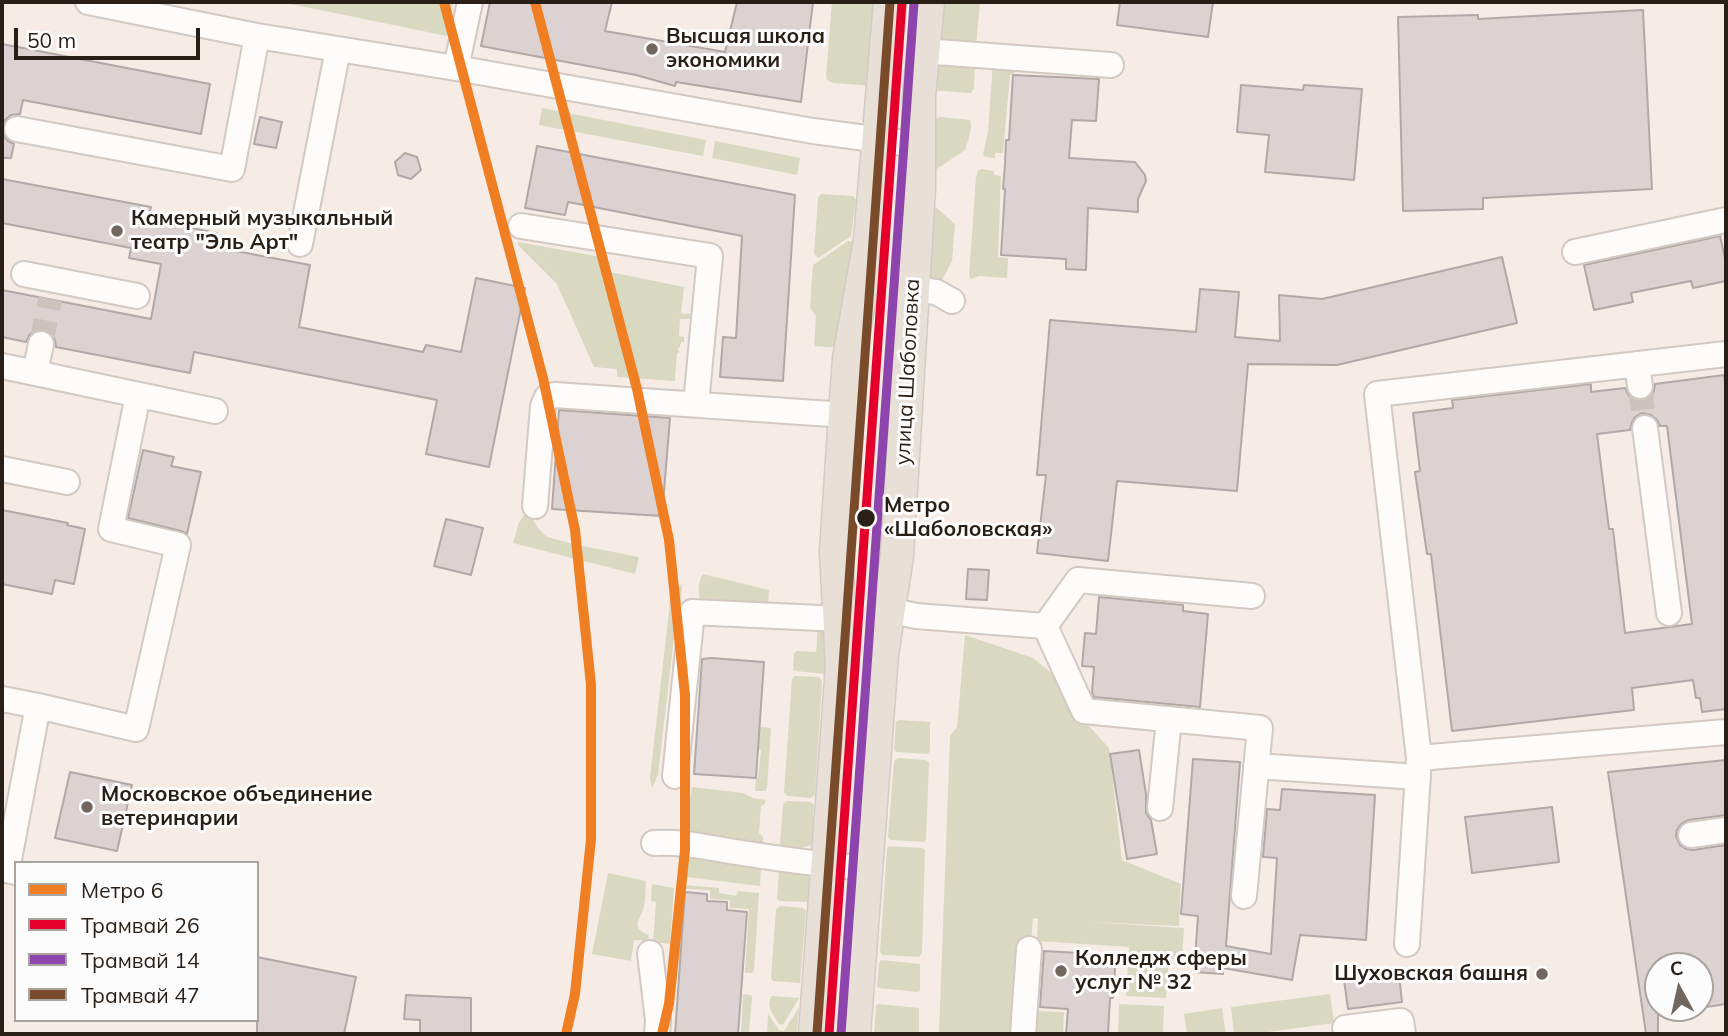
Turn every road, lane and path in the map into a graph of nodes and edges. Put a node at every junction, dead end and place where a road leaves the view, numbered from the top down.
1 (88, 2) edge
2 (470, 2) edge
3 (890, 2) edge
4 (928, 2) edge
5 (257, 36) junction
6 (338, 49) junction
7 (923, 51) junction
8 (1111, 65) dead end
9 (456, 68) junction
10 (17, 129) dead end
11 (879, 141) junction
12 (919, 145) junction
13 (1726, 220) edge
14 (521, 226) dead end
15 (300, 244) dead end
16 (1575, 252) dead end
17 (24, 274) dead end
18 (913, 289) junction
19 (137, 296) dead end
20 (952, 301) dead end
21 (41, 344) tunnel mouth
22 (1726, 354) edge
23 (2, 366) edge
24 (35, 373) junction
25 (138, 395) junction
26 (696, 404) junction
27 (215, 411) dead end
28 (845, 415) junction
29 (1645, 428) tunnel mouth
30 (2, 468) edge
31 (67, 482) dead end
32 (535, 506) dead end
33 (1252, 596) dead end
34 (889, 610) junction
35 (1669, 613) dead end
36 (840, 619) junction
37 (1045, 626) junction
38 (2, 699) edge
39 (38, 706) junction
40 (1169, 719) junction
41 (1726, 732) edge
42 (1256, 765) junction
43 (1418, 767) junction
44 (675, 776) dead end
45 (1160, 808) dead end
46 (1726, 830) edge
47 (1691, 835) dead end
48 (654, 843) dead end
49 (827, 866) junction
50 (867, 868) junction
51 (14, 872) edge
52 (1244, 896) dead end
53 (1407, 944) dead end
54 (1029, 949) dead end
55 (650, 953) dead end
56 (1345, 1028) dead end
57 (657, 1034) edge
58 (814, 1034) edge
59 (854, 1034) edge
60 (1023, 1034) edge
61 (1403, 1034) edge

1 - 5 street
2 - 9 street
3 - 11 main road
4 - 7 main road, улица Шаболовка
5 - 6 street
5 - 10 street
6 - 9 street
6 - 15 street
7 - 8 street
7 - 12 main road, улица Шаболовка
9 - 11 street
11 - 12 street
11 - 28 main road
12 - 18 main road, улица Шаболовка
13 - 16 street
14 - 26 street
17 - 19 street
18 - 20 street
18 - 34 main road, улица Шаболовка
21 - 24 street
22 - 43 street
23 - 24 street
24 - 25 street
25 - 27 street
25 - 39 street
26 - 28 street
26 - 32 street
28 - 36 main road
29 - 35 street
30 - 31 street
33 - 37 street
34 - 37 street
34 - 50 main road, улица Шаболовка
36 - 44 street
36 - 49 main road
37 - 40 street
38 - 39 street
39 - 51 street
40 - 42 street
40 - 45 street
41 - 43 street
42 - 43 street
42 - 52 street
43 - 53 street
46 - 47 street
48 - 49 street
49 - 50 street
49 - 58 main road
50 - 59 main road, улица Шаболовка
54 - 60 street
55 - 57 street
56 - 61 street

